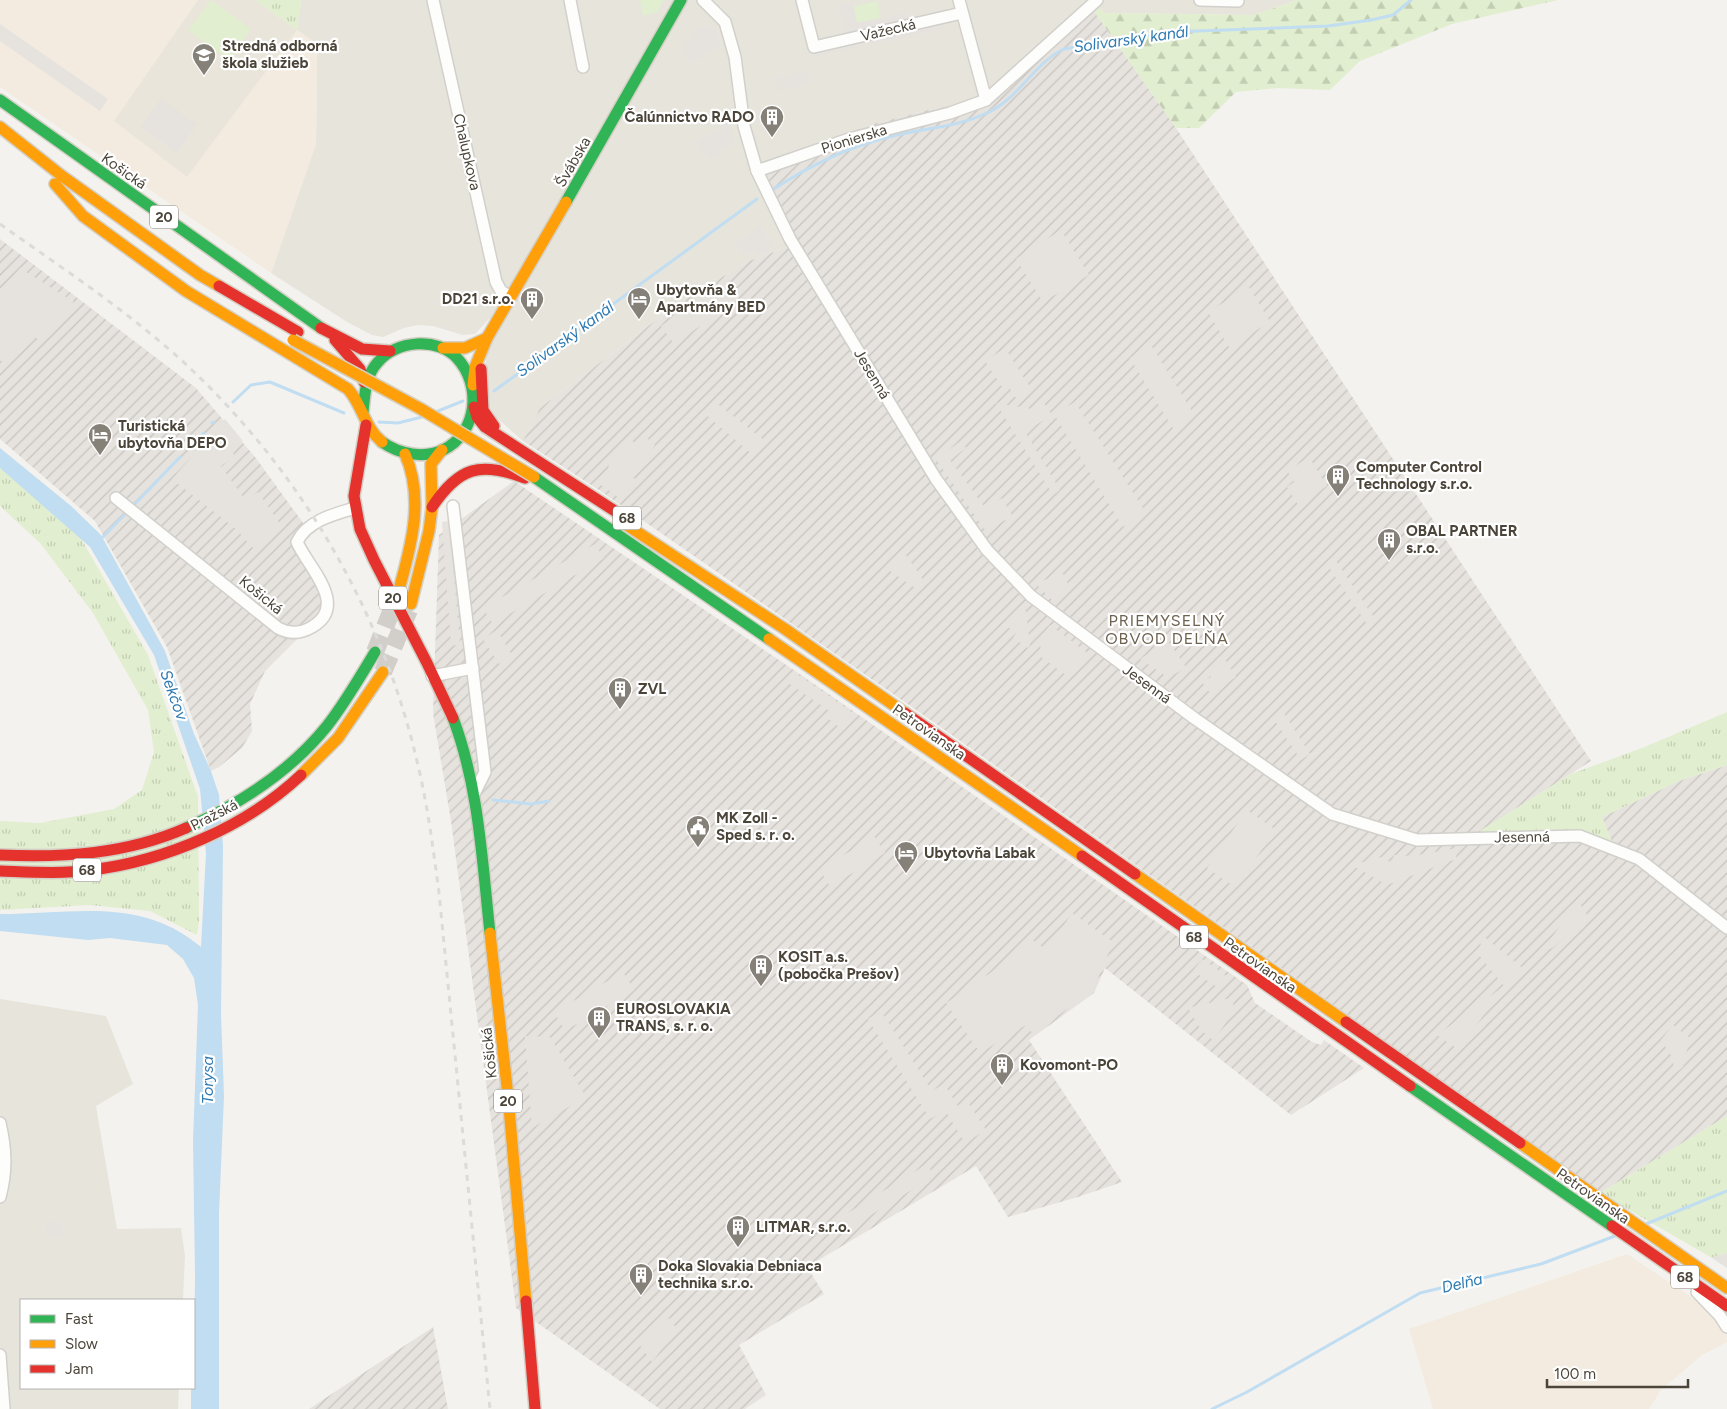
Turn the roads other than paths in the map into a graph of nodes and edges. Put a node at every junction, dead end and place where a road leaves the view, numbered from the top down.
1 (433, 0) edge
2 (570, 0) edge
3 (681, 0) edge
4 (703, 0) edge
5 (802, 0) edge
6 (959, 0) edge
7 (1097, 0) edge
8 (1200, 0) edge
9 (1238, 1) edge
10 (962, 13) junction
11 (583, 67) dead end
12 (0, 100) edge
13 (986, 100) junction
14 (0, 127) edge
15 (0, 140) edge
16 (757, 171) junction
17 (55, 184) junction
18 (511, 297) junction
19 (329, 334) junction
20 (296, 336) junction
21 (487, 338) junction
22 (443, 348) junction
23 (390, 351) junction
24 (364, 382) junction
25 (473, 385) junction
26 (474, 407) junction
27 (363, 412) junction
28 (366, 425) junction
29 (509, 441) junction
30 (446, 448) junction
31 (401, 452) junction
32 (359, 466) junction
33 (533, 474) junction
34 (120, 502) dead end
35 (453, 506) dead end
36 (432, 507) junction
37 (355, 508) junction
38 (400, 586) tunnel mouth
39 (411, 604) tunnel mouth
40 (785, 628) junction
41 (375, 652) tunnel mouth
42 (473, 668) junction
43 (383, 672) tunnel mouth
44 (432, 676) junction
45 (475, 792) junction
46 (0, 855) edge
47 (0, 871) edge
48 (1727, 928) edge
49 (0, 1123) edge
50 (0, 1196) edge
51 (1673, 1250) junction
52 (1678, 1273) junction
53 (1727, 1278) edge
54 (1727, 1288) edge
55 (1727, 1306) edge
56 (1727, 1328) edge
57 (0, 1355) edge
58 (537, 1407) edge
59 (4, 1409) edge

1 - 18 street, Chalupkova
2 - 11 street
3 - 18 main road, Švábska
4 - 16 street
5 - 10 street, Važecká
6 - 10 street
7 - 13 street, Pionierska
8 - 9 street
10 - 13 street
12 - 19 main road, Košická / 20
13 - 16 street, Pionierska
14 - 20 main road
15 - 17 main road
16 - 48 street, Jesenná
17 - 20 main road
17 - 27 main road
18 - 21 main road, Švábska
19 - 23 main road, Košická / 20
19 - 24 main road, Košická
20 - 33 main road
21 - 22 main road
21 - 25 main road, Švábska
21 - 29 main road
22 - 23 main road, 68
22 - 25 main road, 68
23 - 24 main road, 68
24 - 27 main road
25 - 26 main road, 68
26 - 29 main road, 68
26 - 30 main road, 68
27 - 28 main road
28 - 31 main road
28 - 32 main road, Košická / 20
29 - 40 main road, 68
30 - 31 main road
30 - 33 main road
30 - 36 main road, 68
31 - 32 main road
31 - 38 main road
32 - 37 main road, Košická / 20
33 - 36 main road, 68
33 - 40 main road
33 - 52 main road, Petrovianska / 68
34 - 37 street, Košická
35 - 42 street, Košická
36 - 39 main road, 68
37 - 44 main road, Košická / 20
40 - 51 main road, Petrovianska / 68
41 - 46 main road, Pražská / 68
42 - 44 street
42 - 45 street, Košická
43 - 47 main road, Pražská / 68
44 - 45 main road, Košická / 20
45 - 58 main road, Košická / 20
49 - 50 street
51 - 53 street, Petrovianska
51 - 54 main road, Petrovianska / 68
52 - 55 main road, Petrovianska / 68
52 - 56 street, Petrovianska
57 - 59 street

